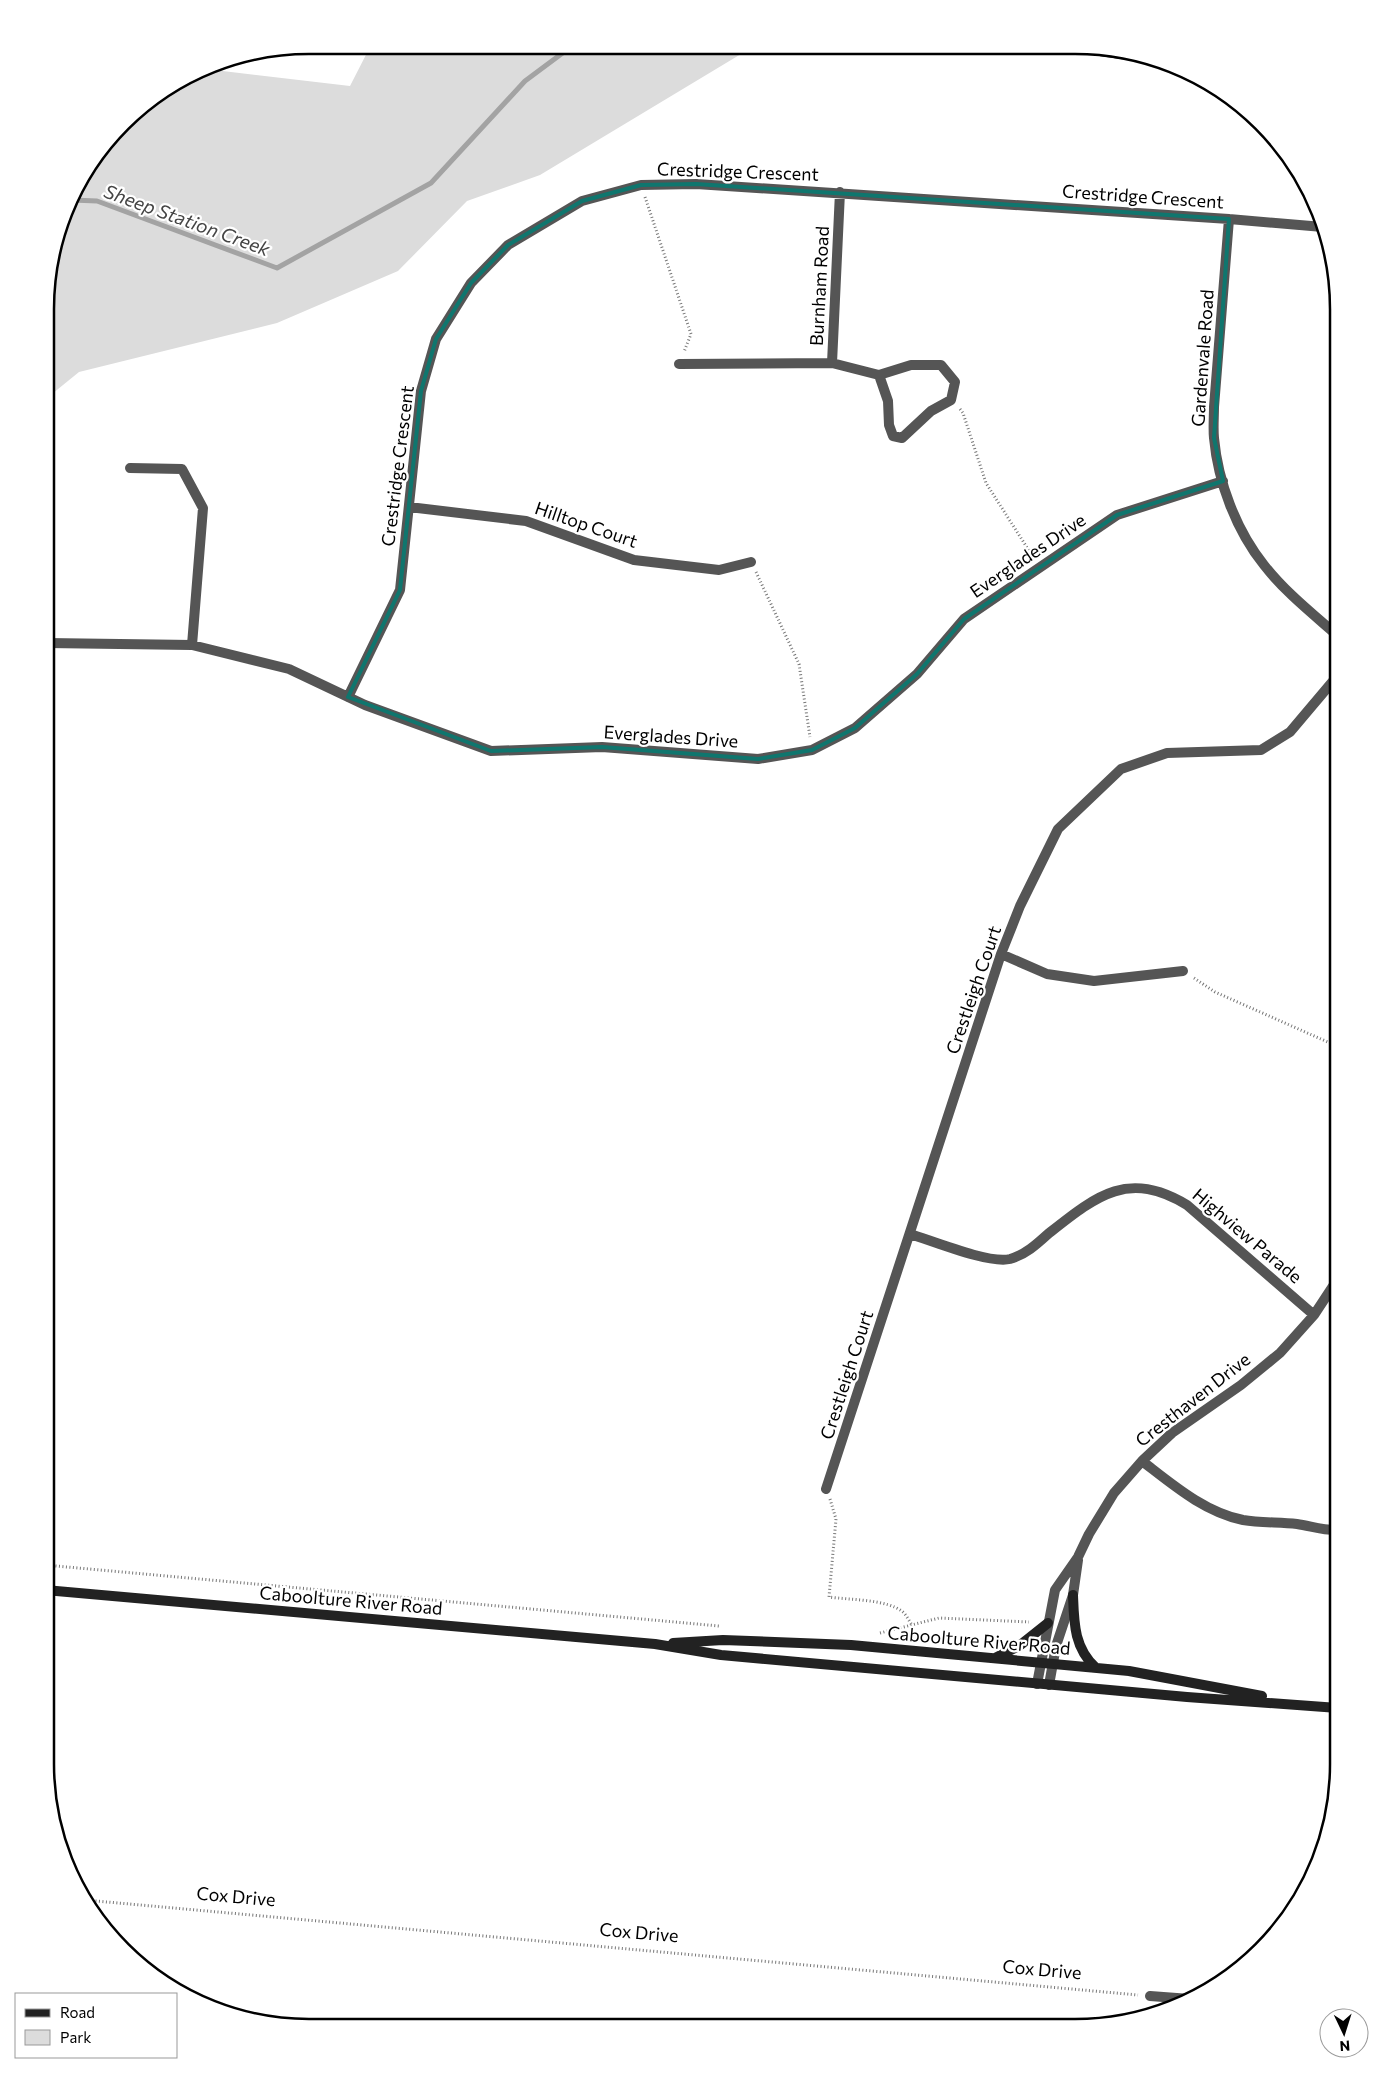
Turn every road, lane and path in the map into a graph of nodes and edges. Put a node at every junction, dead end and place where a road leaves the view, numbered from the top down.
1 (641, 185) junction
2 (840, 192) junction
3 (1229, 219) junction
4 (1317, 226) edge
5 (832, 363) junction
6 (679, 364) joint
7 (879, 375) junction
8 (951, 400) junction
9 (130, 468) dead end
10 (1223, 481) junction
11 (409, 507) junction
12 (751, 562) joint
13 (1040, 568) junction
14 (1330, 629) edge
15 (54, 643) edge
16 (192, 645) junction
17 (1330, 685) edge
18 (348, 697) junction
19 (812, 750) junction
20 (1001, 954) junction
21 (1183, 971) joint
22 (1330, 1044) edge
23 (910, 1234) junction
24 (1330, 1291) edge
25 (1314, 1315) junction
26 (1142, 1461) junction
27 (826, 1489) joint
28 (1330, 1530) edge
29 (1078, 1557) junction
30 (54, 1566) edge
31 (54, 1591) edge
32 (1072, 1595) junction
33 (1033, 1622) dead end
34 (1048, 1624) junction
35 (912, 1625) junction
36 (728, 1626) dead end
37 (875, 1634) dead end
38 (654, 1644) junction
39 (994, 1658) junction
40 (1040, 1662) junction
41 (1052, 1664) junction
42 (1096, 1668) junction
43 (1036, 1684) junction
44 (1049, 1685) junction
45 (1297, 1704) junction
46 (1330, 1707) edge
47 (94, 1901) edge
48 (1150, 1996) joint
49 (1177, 1998) edge

1 - 2 street, Crestridge Crescent
1 - 6 path
1 - 11 street, Crestridge Crescent
2 - 3 street, Crestridge Crescent
2 - 5 street, Burnham Road
3 - 4 street, Crestridge Crescent
3 - 10 street, Gardenvale Road
5 - 6 street
5 - 7 street, Burnham Road
7 - 8 street
7 - 8 street
8 - 13 path
9 - 16 street
10 - 13 street, Everglades Drive
10 - 14 street, Gardenvale Road
11 - 12 street, Hilltop Court
11 - 18 street, Crestridge Crescent
12 - 19 path
13 - 19 street, Everglades Drive
15 - 16 street, Everglades Drive
16 - 18 street, Everglades Drive
17 - 20 street, Crestleigh Court
18 - 19 street, Everglades Drive
20 - 21 street
20 - 23 street, Crestleigh Court
21 - 22 path
23 - 25 street, Highview Parade
23 - 27 street, Crestleigh Court
24 - 25 street, Cresthaven Drive
25 - 26 street, Cresthaven Drive
26 - 28 street
26 - 29 street, Cresthaven Drive
27 - 35 path
29 - 32 street, Cresthaven Drive
29 - 34 street, Cresthaven Drive
30 - 36 path
31 - 38 main road, Caboolture River Road
32 - 41 street, Cresthaven Drive
32 - 42 main road
33 - 35 path
34 - 39 main road
34 - 40 street, Cresthaven Drive
35 - 37 path
38 - 39 main road, Caboolture River Road
38 - 43 main road, Caboolture River Road
39 - 40 main road, Caboolture River Road
40 - 41 main road, Caboolture River Road
40 - 43 street, Cresthaven Drive
41 - 42 main road, Caboolture River Road
41 - 44 street, Cresthaven Drive
42 - 45 main road, Caboolture River Road
43 - 44 main road, Caboolture River Road
44 - 45 main road, Caboolture River Road
45 - 46 main road, Caboolture River Road
47 - 48 path, Cox Drive
48 - 49 street

